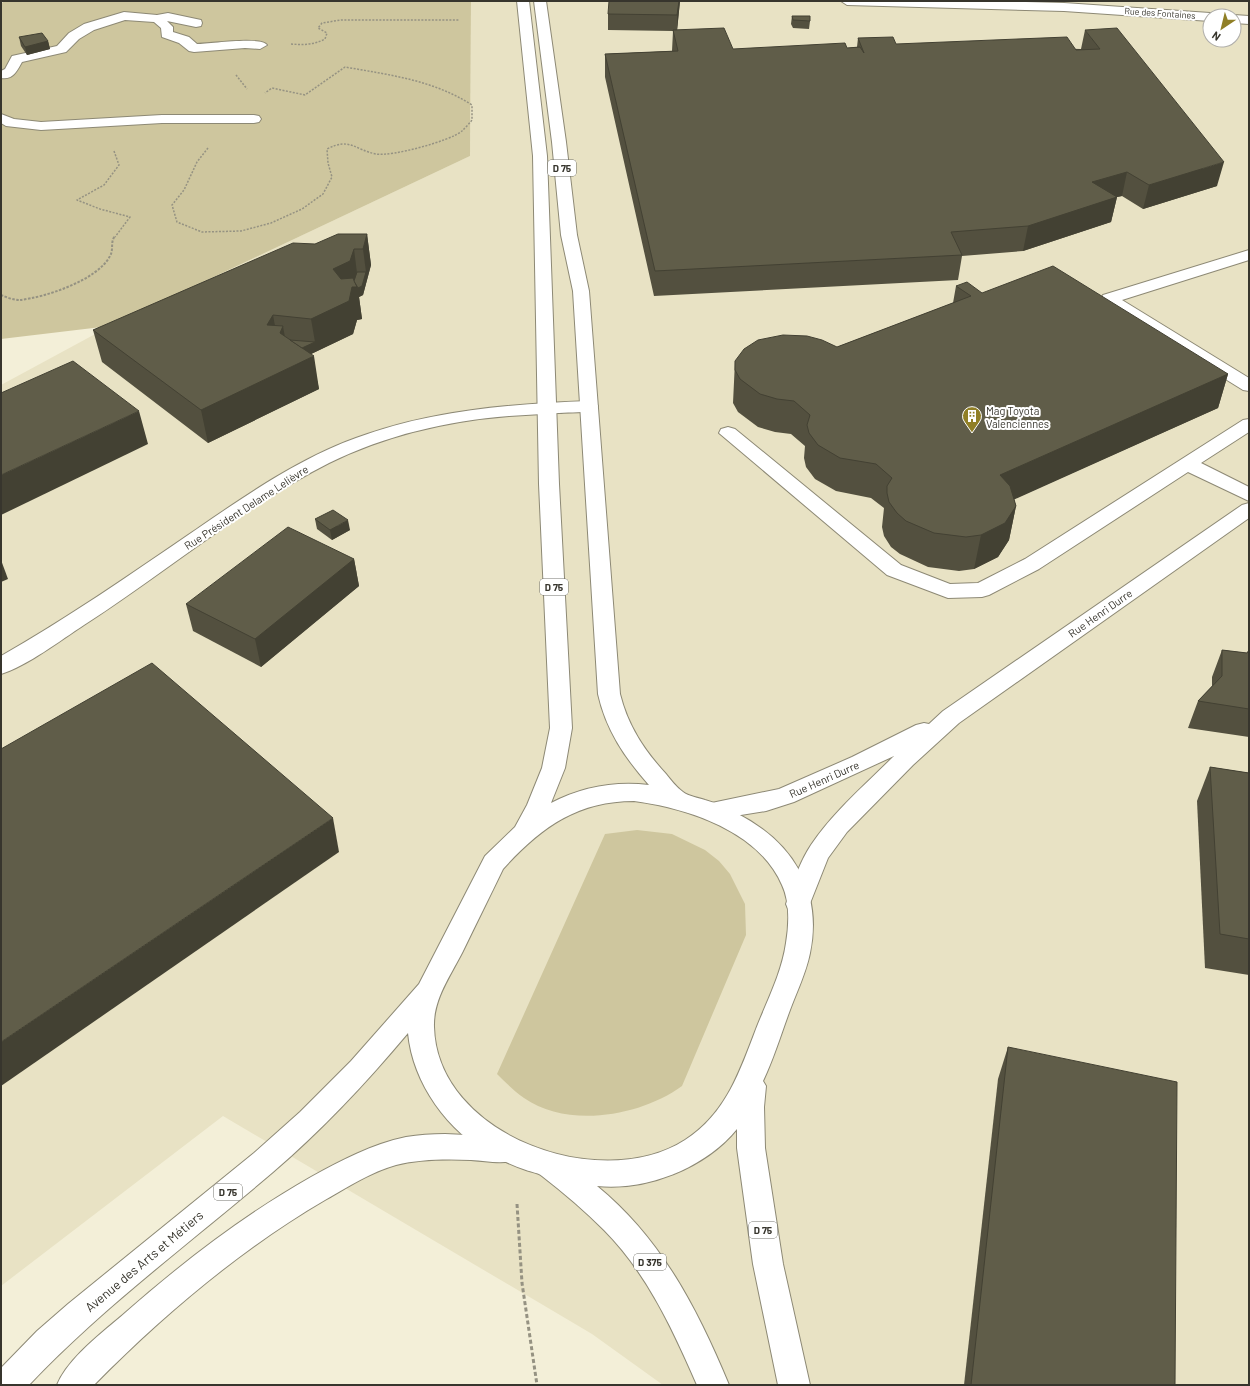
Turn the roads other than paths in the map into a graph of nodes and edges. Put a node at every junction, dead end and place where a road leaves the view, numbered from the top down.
1 (522, 1) edge
2 (540, 1) edge
3 (847, 1) edge
4 (1202, 16) edge
5 (157, 19) junction
6 (196, 23) dead end
7 (260, 45) road end
8 (2, 76) edge
9 (1, 118) edge
10 (254, 120) road end
11 (1249, 255) edge
12 (1249, 386) edge
13 (589, 406) junction
14 (547, 408) junction
15 (1249, 424) edge
16 (728, 433) dead end
17 (1187, 464) junction
18 (1249, 495) edge
19 (1249, 509) edge
20 (1, 666) edge
21 (951, 717) junction
22 (675, 799) junction
23 (710, 811) junction
24 (524, 833) junction
25 (798, 904) junction
26 (433, 984) junction
27 (754, 1072) junction
28 (509, 1150) junction
29 (551, 1166) junction
30 (7, 1385) edge
31 (73, 1385) edge
32 (713, 1385) edge
33 (794, 1385) edge

1 - 14 main road, D 75
2 - 13 main road, D 75
3 - 4 main road, Rue des Fontaines
5 - 6 main road
5 - 7 main road
5 - 8 main road
9 - 10 main road
11 - 12 main road
13 - 14 main road, Rue Président Delame Lelièvre
13 - 22 main road, D 75
14 - 20 main road, Rue Président Delame Lelièvre
14 - 24 main road, D 75
15 - 17 main road
16 - 17 main road
17 - 18 main road
19 - 21 main road, Rue Henri Durre
21 - 23 main road, Rue Henri Durre
21 - 25 main road, Rue Henri Durre
22 - 23 main road
22 - 24 main road
23 - 25 main road
24 - 26 main road
25 - 27 main road
26 - 28 main road
26 - 30 main road, Avenue des Arts et Métiers / D 75
27 - 29 main road
27 - 33 main road, D 75
28 - 29 main road
28 - 31 main road
29 - 32 main road, D 375

